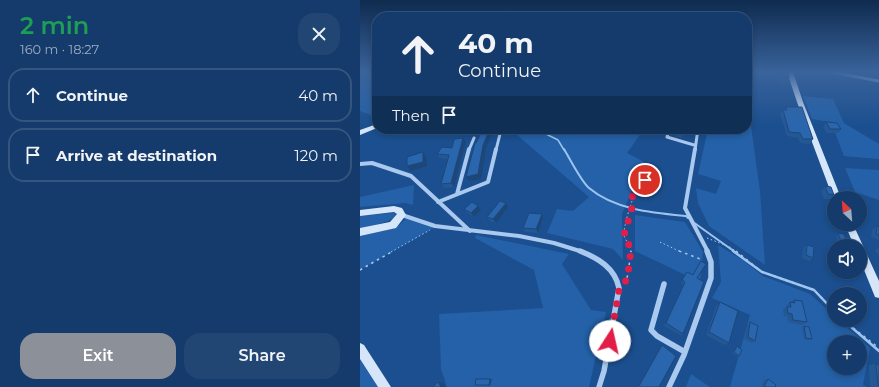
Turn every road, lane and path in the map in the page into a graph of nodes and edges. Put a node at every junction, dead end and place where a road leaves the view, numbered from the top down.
1 (796, 90) edge
2 (372, 128) edge
3 (360, 133) edge
4 (500, 134) edge
5 (668, 134) edge
6 (697, 134) edge
7 (474, 138) dead end
8 (694, 145) junction
9 (360, 164) edge
10 (636, 191) edge
11 (835, 191) edge
12 (457, 194) junction
13 (438, 202) junction
14 (360, 213) edge
15 (402, 215) junction
16 (437, 226) junction
17 (470, 231) junction
18 (360, 232) edge
19 (705, 237) dead end
20 (660, 242) dead end
21 (711, 262) junction
22 (867, 265) edge
23 (360, 270) edge
24 (664, 284) dead end
25 (619, 290) junction
26 (879, 292) edge
27 (827, 304) edge
28 (852, 327) edge
29 (879, 348) edge
30 (360, 349) edge
31 (685, 352) junction
32 (386, 387) edge
33 (600, 387) edge
34 (669, 387) edge

1 - 11 main road
2 - 3 main road
4 - 12 street
5 - 8 street
6 - 8 street
7 - 12 street
8 - 21 street
9 - 13 street
10 - 25 path
12 - 13 street
13 - 17 street
14 - 15 main road
15 - 16 street
15 - 18 main road
16 - 17 street
16 - 23 path
17 - 25 street
19 - 27 path
20 - 21 path
21 - 31 street
22 - 26 main road
24 - 31 street
25 - 33 street
28 - 29 path
30 - 32 main road
31 - 34 street

